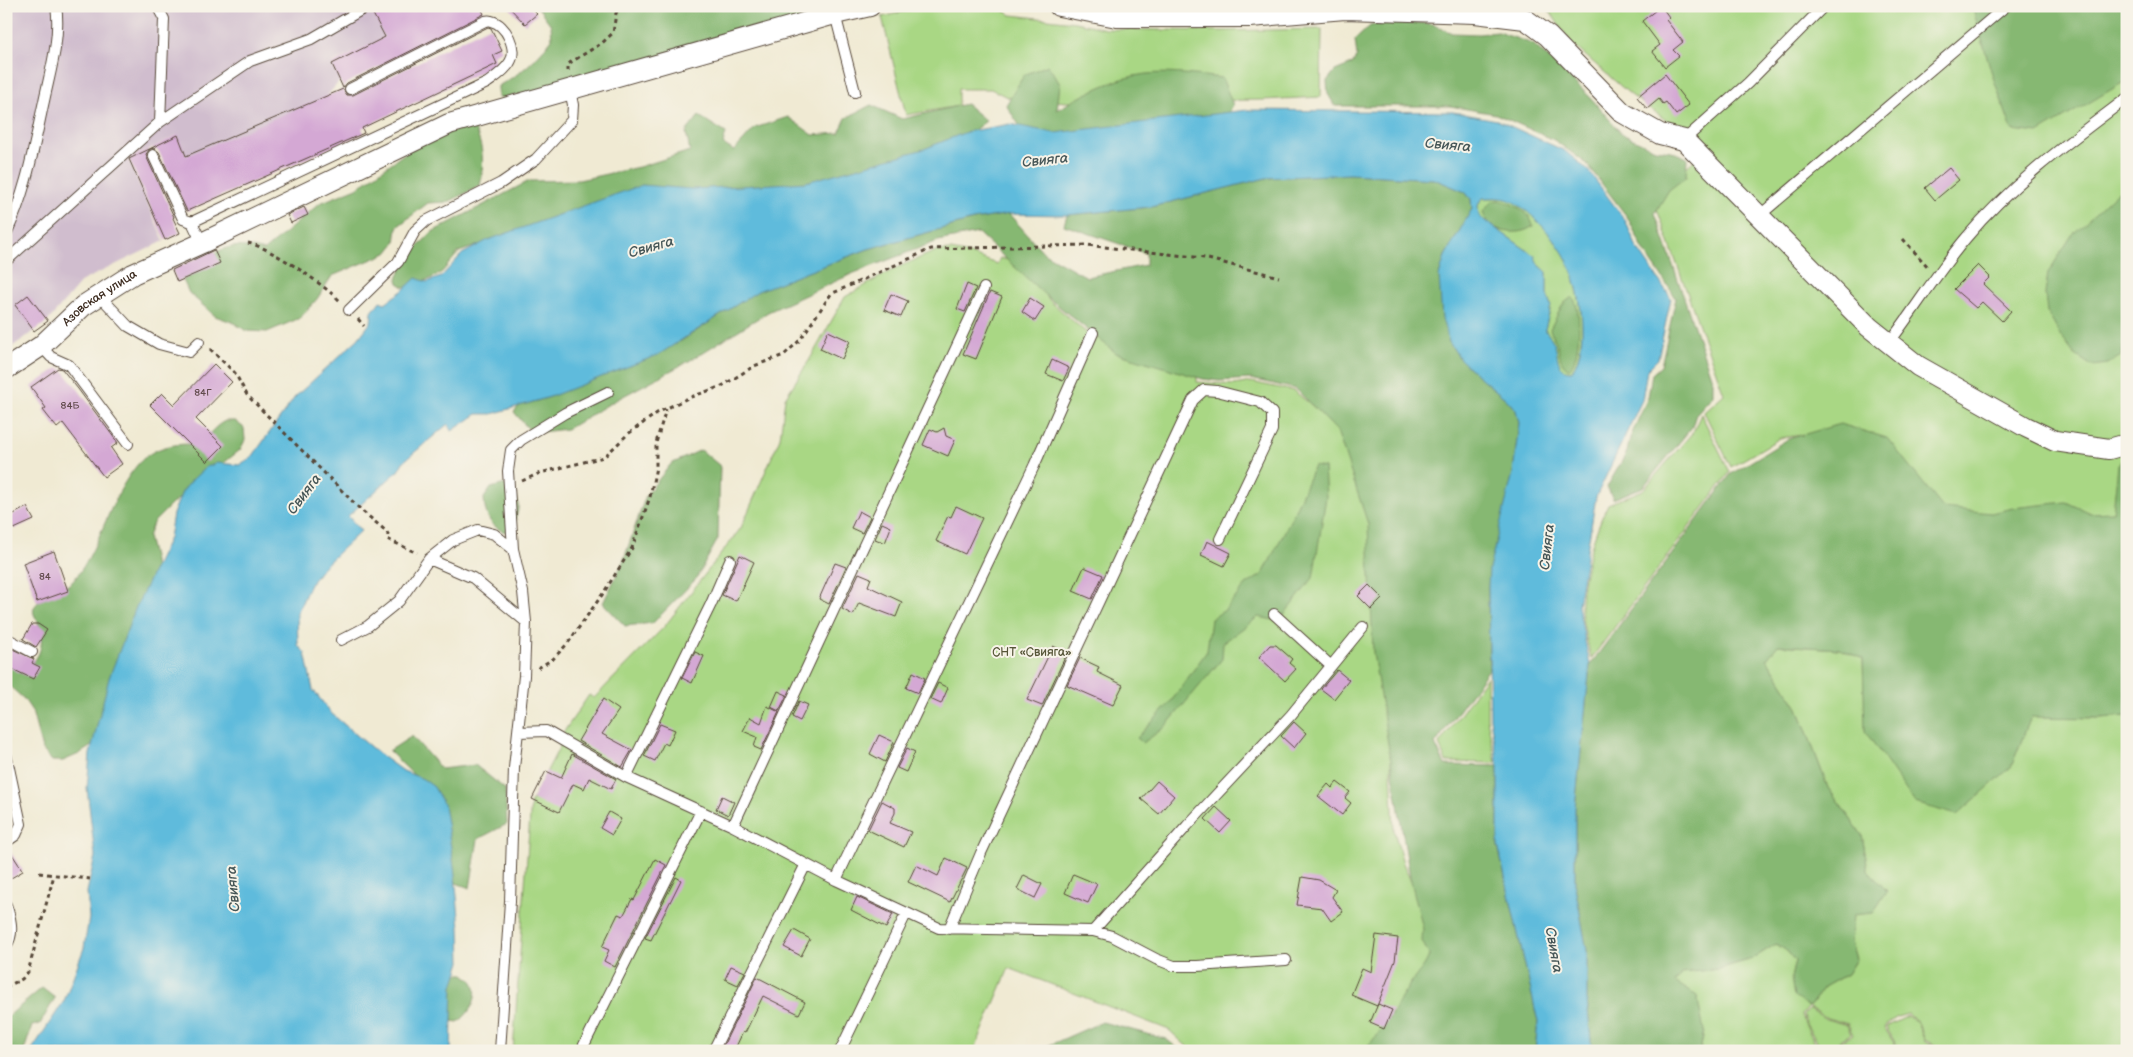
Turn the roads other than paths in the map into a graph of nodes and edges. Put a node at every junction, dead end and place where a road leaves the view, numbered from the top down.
1 (56, 6) edge
2 (157, 6) edge
3 (368, 6) edge
4 (870, 6) edge
5 (1059, 6) edge
6 (1824, 6) edge
7 (2006, 6) edge
8 (1528, 13) edge
9 (835, 14) junction
10 (350, 89) dead end
11 (570, 90) junction
12 (854, 92) dead end
13 (2127, 98) edge
14 (160, 122) junction
15 (1684, 140) junction
16 (153, 155) dead end
17 (1759, 216) junction
18 (192, 222) junction
19 (6, 234) edge
20 (202, 243) junction
21 (6, 261) edge
22 (984, 288) dead end
23 (99, 295) junction
24 (349, 310) road end
25 (1093, 333) dead end
26 (199, 342) road end
27 (1889, 343) junction
28 (41, 346) junction
29 (6, 369) edge
30 (608, 392) dead end
31 (128, 444) dead end
32 (2127, 444) edge
33 (1220, 539) dead end
34 (512, 549) junction
35 (429, 558) junction
36 (730, 560) dead end
37 (1274, 614) dead end
38 (526, 622) junction
39 (1363, 627) dead end
40 (6, 638) edge
41 (341, 640) dead end
42 (32, 652) dead end
43 (1332, 666) junction
44 (519, 732) junction
45 (6, 754) edge
46 (626, 777) junction
47 (701, 811) junction
48 (734, 826) junction
49 (6, 842) edge
50 (806, 864) junction
51 (836, 880) junction
52 (6, 905) edge
53 (906, 914) junction
54 (949, 929) junction
55 (1094, 932) junction
56 (6, 946) edge
57 (1286, 960) dead end
58 (500, 1051) edge
59 (581, 1051) edge
60 (713, 1051) edge
61 (840, 1051) edge

1 - 19 lane
2 - 14 lane
3 - 14 lane
4 - 9 street, Азовская улица
5 - 8 street
6 - 15 lane
7 - 17 lane
8 - 15 street
9 - 11 street, Азовская улица
9 - 12 lane
10 - 18 lane
11 - 20 street, Азовская улица
11 - 24 lane
13 - 27 lane
14 - 21 lane
15 - 17 street
16 - 18 lane
17 - 27 street
18 - 20 lane
20 - 23 street, Азовская улица
22 - 48 lane
23 - 26 lane
23 - 28 street, Азовская улица
25 - 51 lane
27 - 32 street
28 - 29 street, Азовская улица
28 - 31 lane
30 - 34 lane
33 - 54 lane
34 - 35 lane
34 - 38 lane
35 - 38 lane
35 - 41 lane
36 - 46 lane
37 - 43 lane
38 - 44 lane
39 - 43 lane
40 - 42 lane
43 - 55 lane
44 - 46 lane
44 - 58 lane
45 - 49 lane
46 - 47 lane
47 - 48 lane
47 - 59 lane
48 - 50 lane
50 - 51 lane
50 - 60 lane
51 - 53 lane
52 - 56 lane
53 - 54 lane
53 - 61 lane
54 - 55 lane
55 - 57 lane

